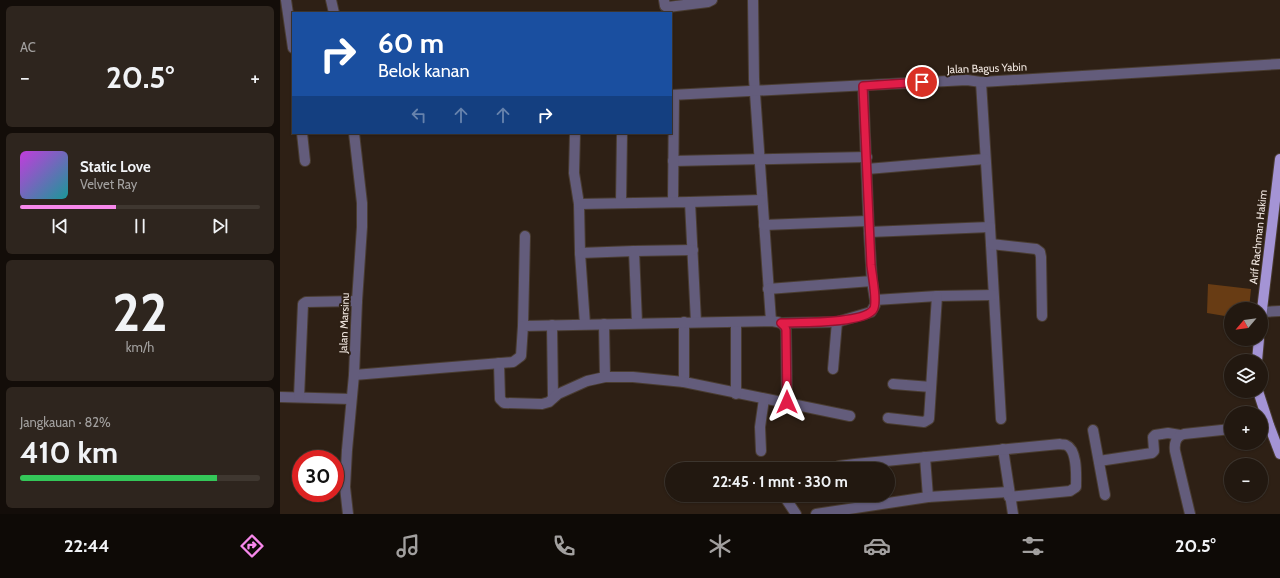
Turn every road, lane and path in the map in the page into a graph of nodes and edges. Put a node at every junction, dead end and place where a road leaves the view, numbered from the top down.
1 (286, 0) edge
2 (331, 0) edge
3 (664, 0) edge
4 (712, 0) edge
5 (753, 0) edge
6 (334, 12) edge
7 (292, 41) edge
8 (1280, 64) edge
9 (981, 82) junction
10 (863, 86) junction
11 (755, 91) junction
12 (672, 95) edge
13 (302, 134) edge
14 (354, 134) edge
15 (575, 134) edge
16 (622, 134) edge
17 (867, 158) junction
18 (985, 159) junction
19 (1280, 159) edge
20 (759, 160) junction
21 (305, 161) dead end
22 (673, 161) junction
23 (867, 169) junction
24 (1278, 186) edge
25 (761, 200) junction
26 (673, 202) junction
27 (690, 202) junction
28 (578, 204) junction
29 (621, 204) junction
30 (868, 222) junction
31 (764, 225) junction
32 (990, 227) junction
33 (870, 232) junction
34 (525, 236) dead end
35 (991, 244) junction
36 (693, 250) junction
37 (634, 251) junction
38 (580, 254) junction
39 (872, 281) junction
40 (768, 290) junction
41 (993, 295) junction
42 (937, 296) junction
43 (875, 300) junction
44 (357, 301) junction
45 (1263, 302) edge
46 (1280, 311) edge
47 (1268, 314) edge
48 (1042, 316) dead end
49 (684, 322) junction
50 (696, 322) junction
51 (736, 322) junction
52 (776, 322) junction
53 (837, 322) junction
54 (637, 323) junction
55 (585, 324) junction
56 (604, 324) junction
57 (552, 325) junction
58 (523, 326) junction
59 (499, 363) junction
60 (833, 369) dead end
61 (354, 375) junction
62 (605, 378) junction
63 (684, 382) junction
64 (893, 384) dead end
65 (930, 387) junction
66 (736, 394) junction
67 (280, 397) edge
68 (299, 397) junction
69 (553, 398) junction
70 (351, 399) junction
71 (764, 399) junction
72 (787, 402) junction
73 (850, 416) dead end
74 (888, 418) dead end
75 (1001, 419) dead end
76 (1093, 430) dead end
77 (1224, 430) edge
78 (1268, 431) edge
79 (1180, 435) junction
80 (1003, 449) junction
81 (762, 451) dead end
82 (1280, 454) edge
83 (925, 457) junction
84 (1099, 461) junction
85 (875, 462) edge
86 (1009, 495) junction
87 (1106, 495) dead end
88 (928, 497) junction
89 (788, 502) edge
90 (348, 514) edge
91 (796, 514) edge
92 (816, 514) edge
93 (1012, 514) edge
94 (1190, 514) edge

1 - 7 street
2 - 6 street
3 - 4 street
5 - 11 street
8 - 9 street, Jalan Bagus Yabin
9 - 10 street, Jalan Bagus Yabin
9 - 18 street
10 - 11 street, Jalan Bagus Yabin
10 - 17 street
11 - 12 street, Jalan Bagus Yabin
11 - 20 street
12 - 22 street
13 - 21 street
14 - 44 street, Jalan Marsinu
15 - 28 street
16 - 29 street
17 - 20 street
17 - 23 street
18 - 23 street
18 - 32 street
19 - 24 main road, Arif Rachman Hakim
20 - 22 street
20 - 25 street
22 - 26 street
23 - 30 street
24 - 45 main road, Arif Rachman Hakim
25 - 27 street
25 - 31 street
26 - 27 street
26 - 29 street
27 - 36 street
28 - 29 street
28 - 38 street
30 - 31 street
30 - 33 street
31 - 40 street
32 - 33 street
32 - 35 street
33 - 39 street
34 - 58 street
35 - 41 street
35 - 48 street
36 - 37 street
36 - 50 street
37 - 38 street
37 - 54 street
38 - 55 street
39 - 40 street
39 - 43 street
40 - 52 street
41 - 42 street
41 - 75 street
42 - 43 street
42 - 65 street
43 - 53 street
44 - 61 street, Jalan Marsinu
44 - 68 street
46 - 47 street
49 - 50 street
49 - 54 street
49 - 63 street
50 - 51 street
51 - 52 street
51 - 66 street
52 - 53 street
52 - 72 street
53 - 60 street
54 - 56 street
55 - 56 street
55 - 57 street
56 - 62 street
57 - 58 street
57 - 69 street
58 - 59 street
59 - 61 street
59 - 69 street
61 - 70 street, Jalan Marsinu
62 - 63 street
62 - 69 street
63 - 66 street
64 - 65 street
65 - 74 street
66 - 71 street
67 - 68 street
68 - 70 street
70 - 90 street, Jalan Marsinu
71 - 72 street
71 - 81 street
72 - 73 street
76 - 84 street
77 - 79 street
78 - 82 main road
79 - 84 street
79 - 94 street
80 - 83 street
80 - 86 street
80 - 86 street
83 - 85 street
83 - 88 street
84 - 87 street
86 - 88 street
86 - 93 street
88 - 92 street
89 - 91 street

